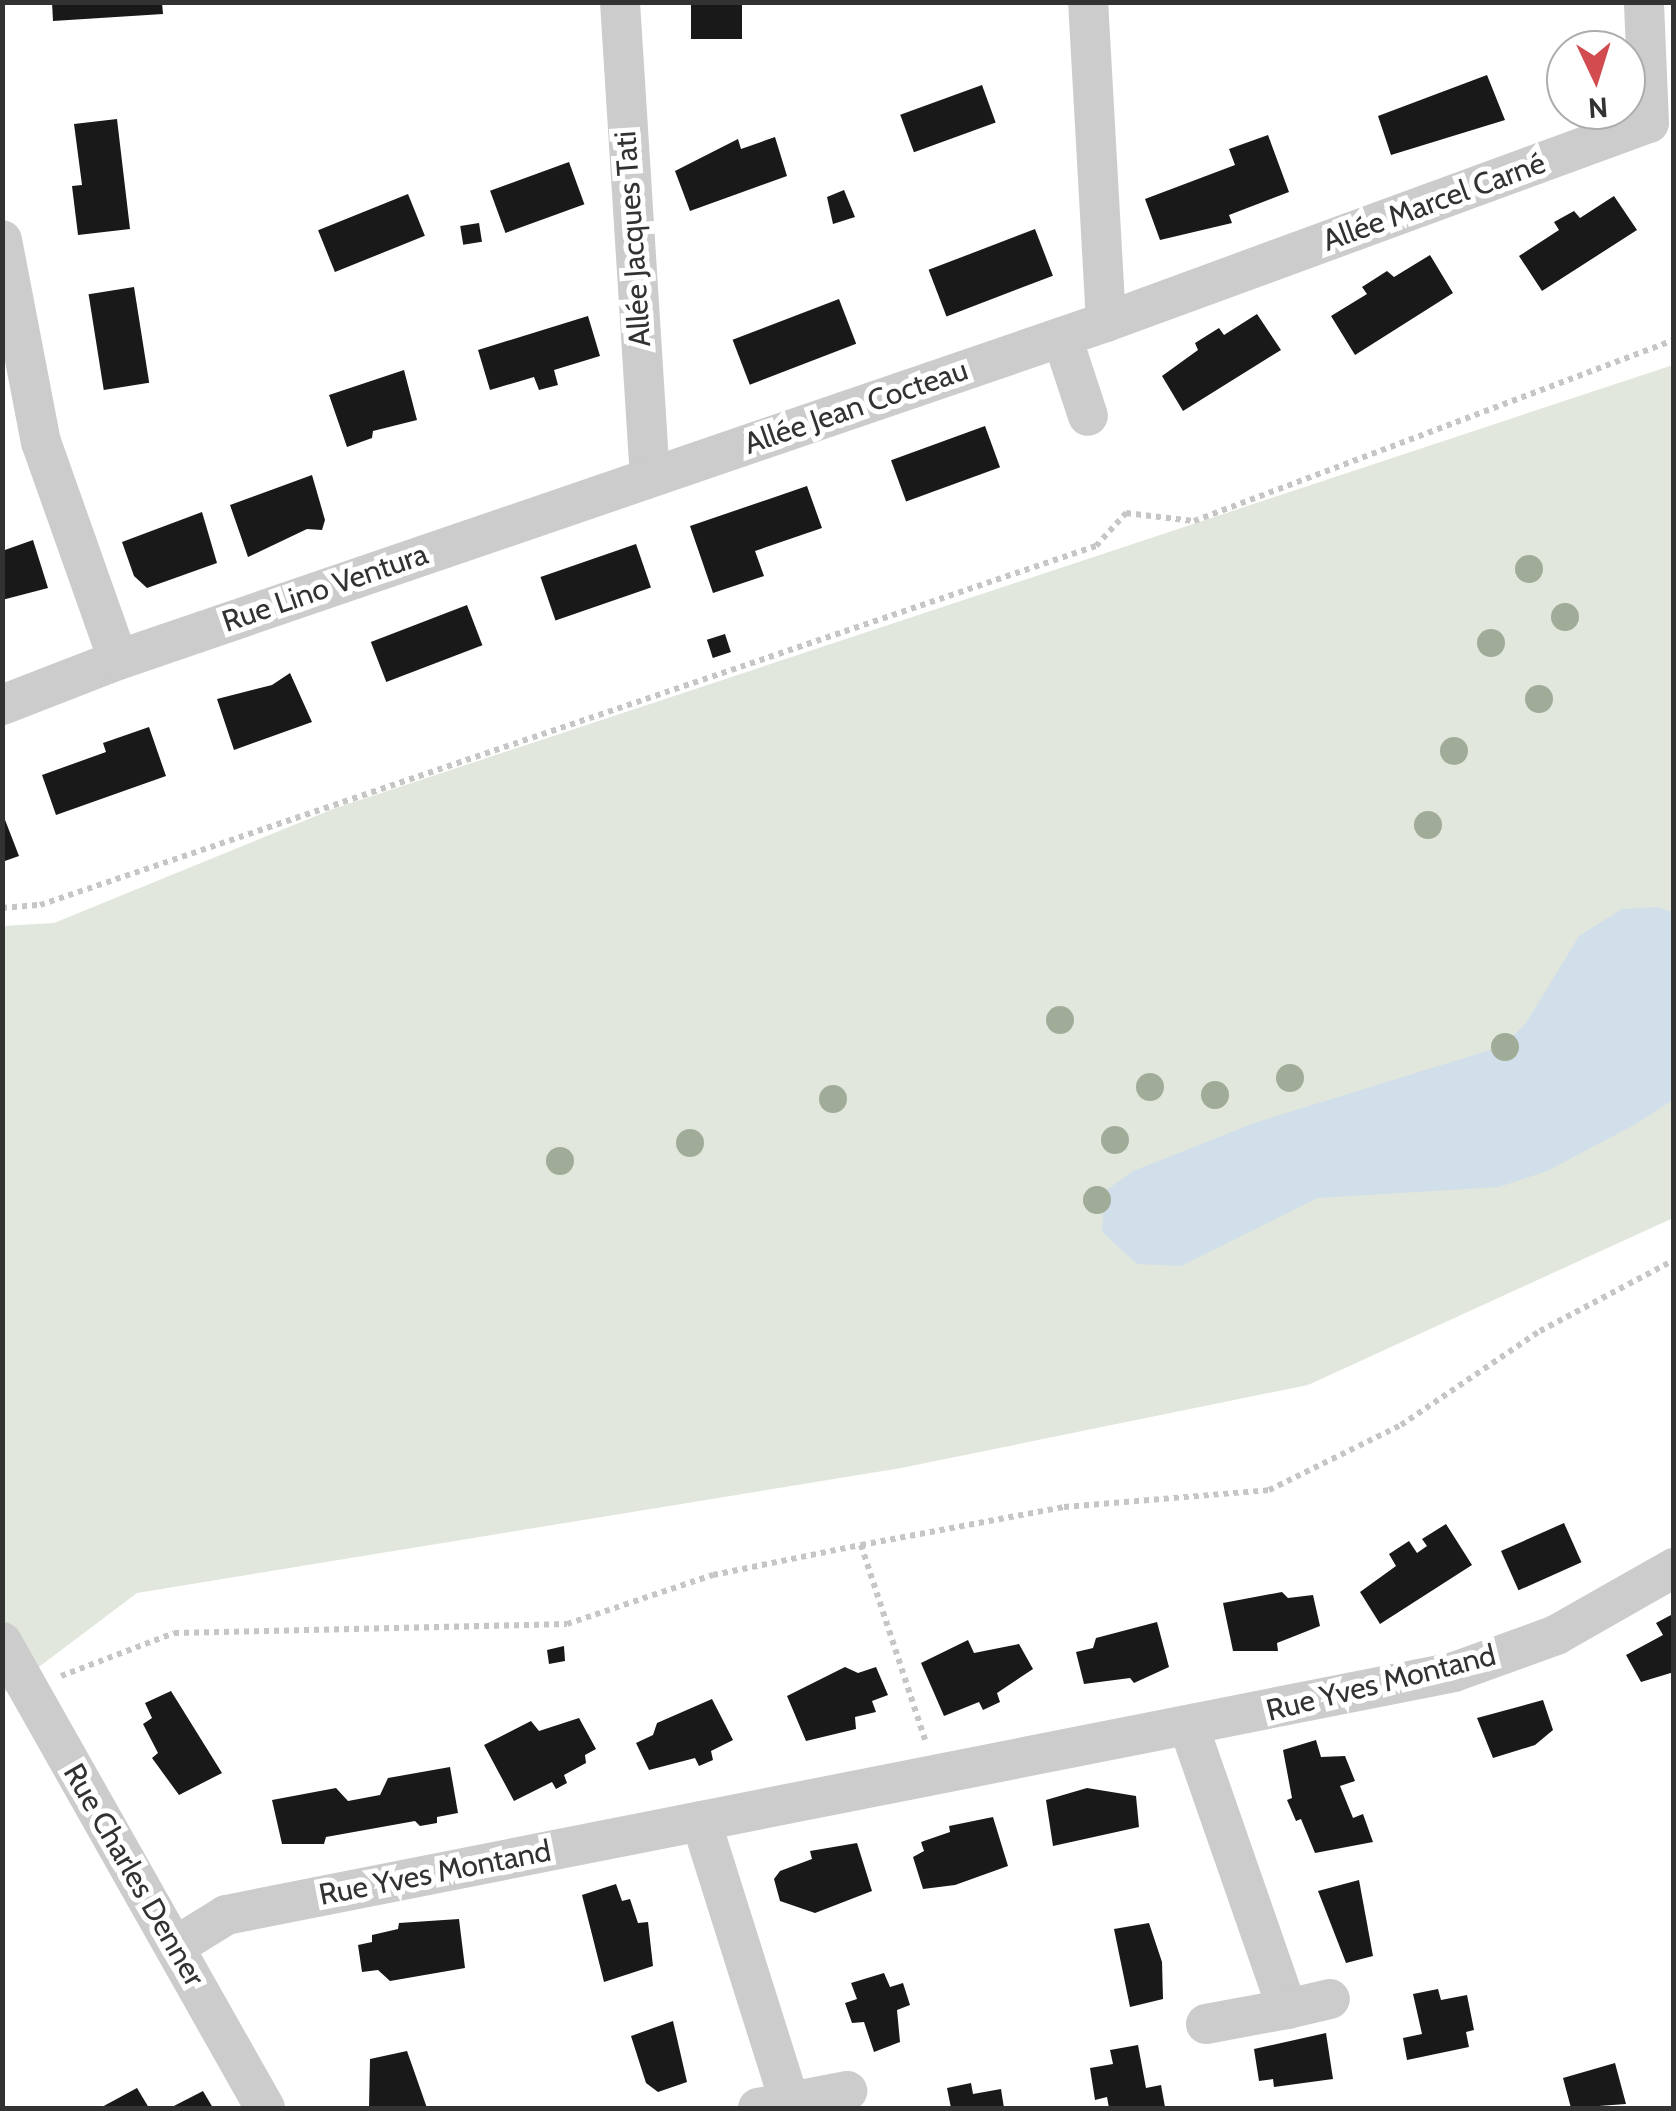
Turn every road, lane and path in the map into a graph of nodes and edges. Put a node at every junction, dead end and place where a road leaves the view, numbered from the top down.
1 (620, 2) edge
2 (1088, 2) edge
3 (1644, 2) edge
4 (2, 240) edge
5 (1106, 322) junction
6 (1062, 337) junction
7 (1674, 340) edge
8 (1088, 416) dead end
9 (650, 476) junction
10 (118, 660) junction
11 (2, 706) edge
12 (2, 908) edge
13 (1674, 1260) edge
14 (861, 1546) junction
15 (1674, 1568) edge
16 (2, 1642) edge
17 (29, 1691) junction
18 (1190, 1727) junction
19 (937, 1774) junction
20 (701, 1822) junction
21 (176, 1946) junction
22 (1330, 2000) dead end
23 (1287, 2009) junction
24 (1206, 2024) dead end
25 (846, 2091) dead end
26 (774, 2106) edge
27 (264, 2108) edge

1 - 9 street, Allée Jacques Tati
2 - 5 street
3 - 5 street, Allée Marcel Carné
4 - 10 street
5 - 6 street, Allée Jean Cocteau
6 - 8 street
6 - 9 street, Allée Jean Cocteau
7 - 12 path
9 - 10 street, Rue Lino Ventura
10 - 11 street, Rue Lino Ventura
13 - 14 path
14 - 17 path
14 - 19 path
15 - 18 street, Rue Yves Montand
16 - 17 street, Rue Charles Denner
17 - 21 street, Rue Charles Denner
18 - 19 street, Rue Yves Montand
18 - 23 street
19 - 20 street, Rue Yves Montand
20 - 21 street, Rue Yves Montand
20 - 26 street
21 - 27 street, Rue Charles Denner
22 - 23 street
23 - 24 street
25 - 26 street

